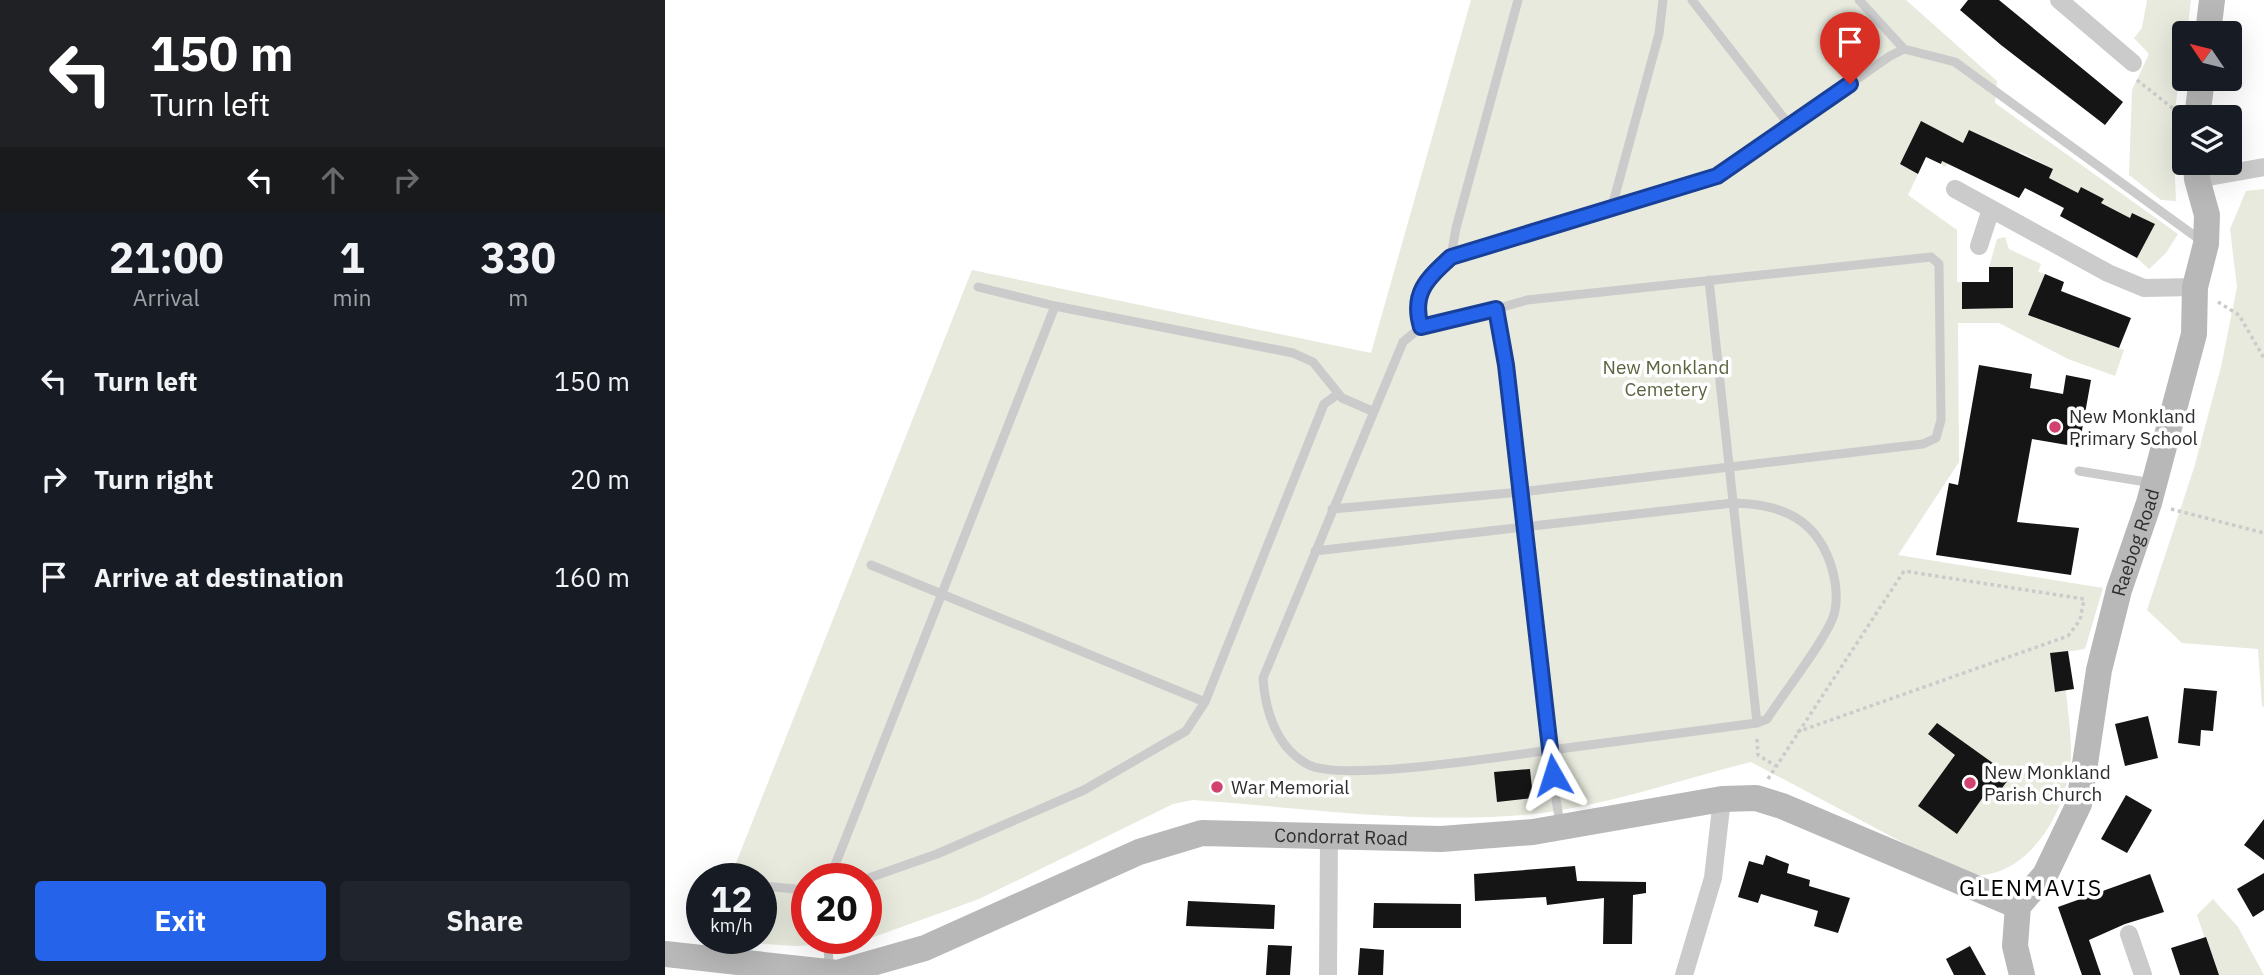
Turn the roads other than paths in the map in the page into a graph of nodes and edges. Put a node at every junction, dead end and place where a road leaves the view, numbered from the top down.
1 (1518, 0) edge
2 (1663, 0) edge
3 (1692, 0) edge
4 (1859, 0) edge
5 (2059, 0) edge
6 (2212, 0) edge
7 (2209, 21) edge
8 (1904, 49) junction
9 (2133, 63) road end
10 (1790, 126) junction
11 (2264, 167) edge
12 (2242, 168) edge
13 (2198, 175) edge
14 (1955, 189) dead end
15 (1991, 209) junction
16 (1611, 211) junction
17 (2206, 244) junction
18 (1979, 246) dead end
19 (1451, 257) junction
20 (1709, 280) junction
21 (978, 287) dead end
22 (2195, 287) junction
23 (1055, 306) junction
24 (1496, 309) junction
25 (1421, 327) junction
26 (1338, 394) junction
27 (1372, 411) junction
28 (1729, 467) junction
29 (2079, 471) dead end
30 (1521, 492) junction
31 (2152, 493) junction
32 (1733, 503) junction
33 (1332, 509) junction
34 (1525, 528) junction
35 (1315, 551) junction
36 (871, 565) dead end
37 (943, 594) junction
38 (1205, 702) junction
39 (1757, 723) junction
40 (1551, 750) junction
41 (1722, 799) junction
42 (1561, 828) junction
43 (1329, 836) junction
44 (835, 863) edge
45 (882, 873) edge
46 (2018, 906) junction
47 (2129, 934) dead end
48 (665, 954) edge
49 (829, 954) edge
50 (830, 974) edge
51 (1328, 975) edge
52 (1683, 975) edge
53 (2022, 975) edge
54 (2143, 975) edge

1 - 19 lane
2 - 16 lane
3 - 10 lane
4 - 8 lane
5 - 9 street
6 - 7 main road
8 - 10 lane
8 - 17 lane
10 - 16 lane
11 - 12 street
13 - 17 main road, Raebog Road
14 - 15 street
15 - 18 street
15 - 22 street
16 - 19 lane
17 - 22 main road, Raebog Road
19 - 25 lane
20 - 24 lane
20 - 28 lane
20 - 28 lane
21 - 23 lane
22 - 31 main road, Raebog Road
23 - 26 lane
23 - 37 lane
24 - 25 lane
24 - 30 lane
25 - 27 lane
26 - 27 lane
26 - 38 lane
27 - 33 lane
28 - 30 lane
28 - 32 lane
29 - 31 lane
30 - 33 lane
30 - 34 lane
31 - 46 main road, Raebog Road
32 - 34 lane
32 - 39 lane
32 - 39 lane
33 - 35 lane
34 - 35 lane
34 - 40 lane
35 - 40 lane
36 - 37 lane
37 - 38 lane
37 - 44 lane
38 - 45 lane
39 - 40 lane
40 - 42 lane
41 - 42 main road, Condorrat Road
41 - 46 main road, Condorrat Road
41 - 52 street
42 - 43 main road, Condorrat Road
43 - 50 main road, Condorrat Road
43 - 51 street
46 - 53 main road
47 - 54 street
48 - 50 main road, Condorrat Road
49 - 50 lane

